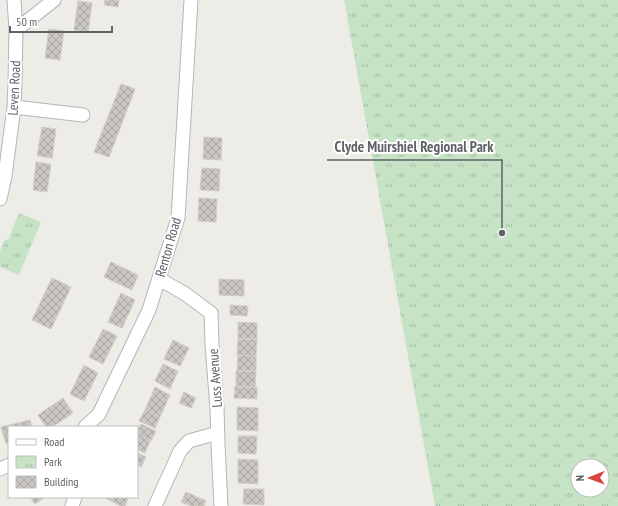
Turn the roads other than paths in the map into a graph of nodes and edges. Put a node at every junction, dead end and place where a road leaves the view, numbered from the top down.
1 (14, 0) edge
2 (54, 0) edge
3 (191, 0) edge
4 (16, 30) junction
5 (14, 106) junction
6 (83, 115) dead end
7 (0, 199) edge
8 (159, 279) junction
9 (99, 414) junction
10 (86, 426) edge
11 (95, 426) edge
12 (218, 433) junction
13 (155, 506) edge
14 (221, 506) edge

1 - 4 street, Leven Road
2 - 4 street
3 - 8 street, Renton Road
4 - 5 street, Leven Road
5 - 6 street
5 - 7 street, Leven Road
8 - 9 street, Renton Road
8 - 12 street, Luss Avenue
9 - 10 street, Renton Road
9 - 11 street
12 - 13 street
12 - 14 street, Luss Avenue

